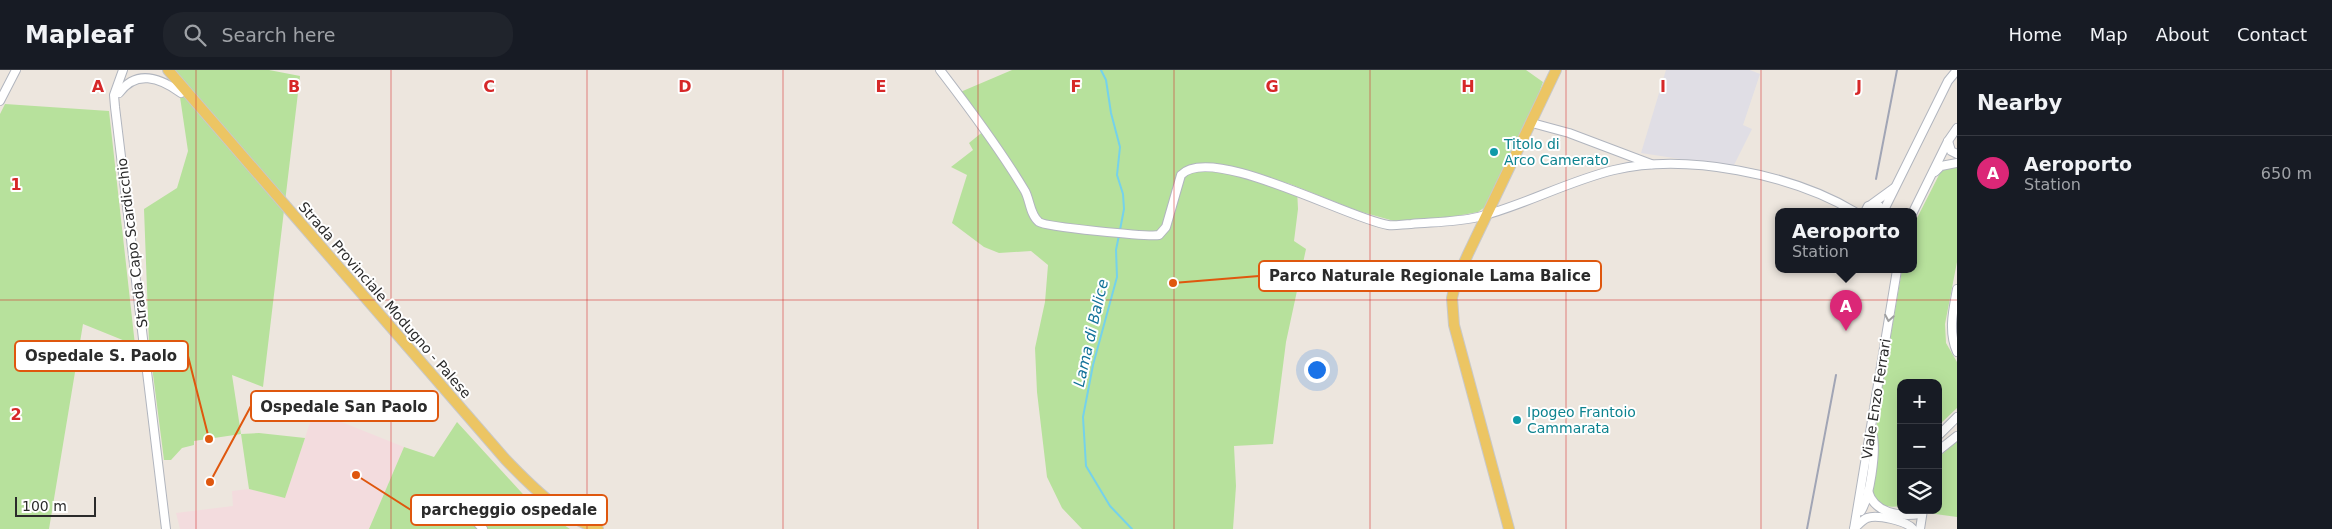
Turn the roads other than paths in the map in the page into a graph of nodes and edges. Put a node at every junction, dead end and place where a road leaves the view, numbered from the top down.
1 (16, 70) edge
2 (123, 70) edge
3 (160, 70) edge
4 (168, 70) edge
5 (940, 70) edge
6 (1556, 70) edge
7 (1957, 70) edge
8 (180, 93) junction
9 (0, 101) edge
10 (115, 106) junction
11 (1532, 123) junction
12 (1957, 128) edge
13 (1948, 141) junction
14 (1957, 154) edge
15 (1957, 163) edge
16 (1652, 164) junction
17 (1928, 181) junction
18 (1897, 185) junction
19 (1847, 208) edge
20 (1868, 208) edge
21 (1880, 208) edge
22 (1885, 208) edge
23 (1915, 208) edge
24 (1488, 214) junction
25 (1897, 273) edge
26 (1957, 289) edge
27 (1957, 311) edge
28 (1952, 333) junction
29 (1957, 352) edge
30 (1957, 417) edge
31 (1872, 427) junction
32 (1942, 432) edge
33 (1957, 436) edge
34 (1942, 448) edge
35 (1868, 491) junction
36 (1861, 511) junction
37 (1897, 512) edge
38 (1919, 514) edge
39 (476, 520) dead end
40 (1855, 528) edge
41 (166, 529) edge
42 (483, 529) edge
43 (582, 529) edge
44 (598, 529) edge
45 (1508, 529) edge
46 (1916, 529) edge

1 - 9 street
2 - 10 street
3 - 8 main road, Strada Provinciale Modugno - Palese
4 - 44 main road, Strada Provinciale Modugno - Palese
5 - 24 street
6 - 11 main road
7 - 18 street
8 - 10 street
8 - 43 main road, Strada Provinciale Modugno - Palese
10 - 41 street, Strada Capo Scardicchio
11 - 16 street
11 - 24 main road
12 - 13 street
13 - 14 street
13 - 17 street
15 - 17 street
16 - 19 street
16 - 24 street
17 - 23 street
18 - 20 street
18 - 22 street
20 - 21 street
24 - 45 main road
25 -> 31 street, Viale Enzo Ferrari
26 - 28 street
27 - 28 street
28 - 29 street
30 - 32 street
31 - 35 street
31 - 36 street
31 - 40 street, Viale Enzo Ferrari
33 - 34 street
35 - 36 street
35 - 37 street
36 - 40 street
38 - 46 street
39 - 42 street
40 - 46 street

